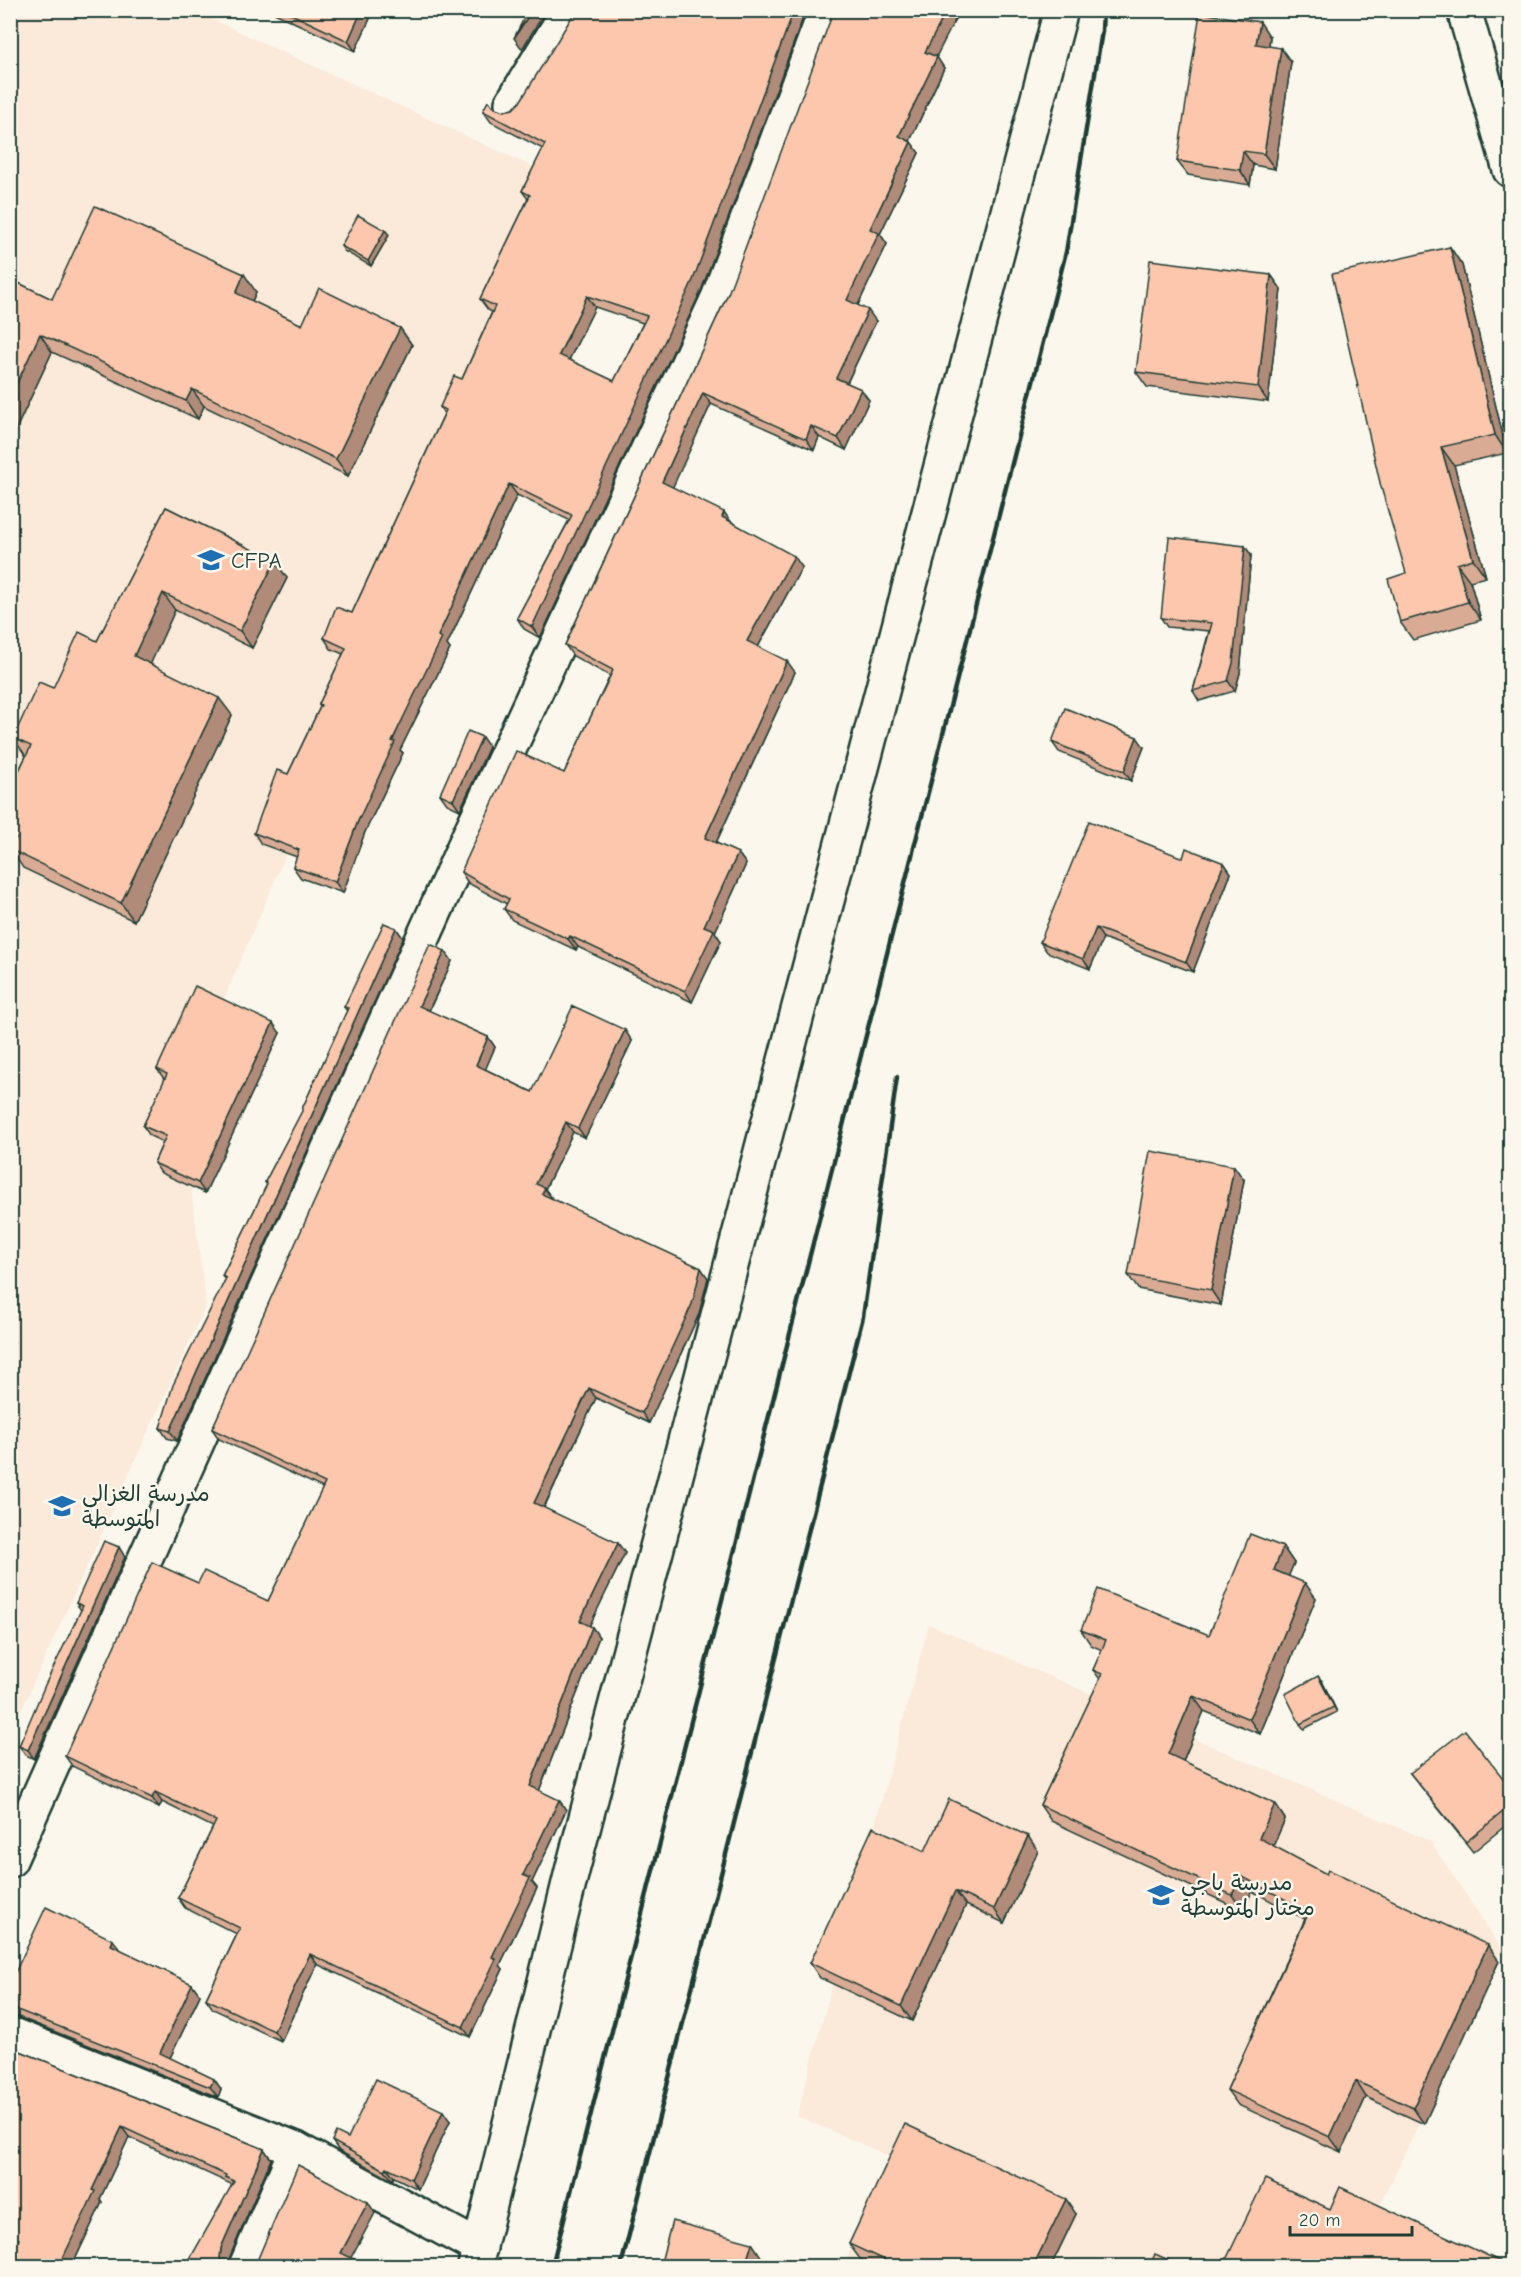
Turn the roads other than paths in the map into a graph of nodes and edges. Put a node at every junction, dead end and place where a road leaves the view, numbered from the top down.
1 (569, 10) edge
2 (826, 10) edge
3 (1061, 10) edge
4 (1464, 10) edge
5 (512, 103) dead end
6 (1510, 170) edge
7 (10, 1860) edge
8 (10, 2034) edge
9 (296, 2149) junction
10 (478, 2257) edge
11 (246, 2266) edge

1 - 5 street
2 - 7 street
3 - 10 street
4 - 6 street
8 - 9 street
9 - 10 street
9 - 11 street

